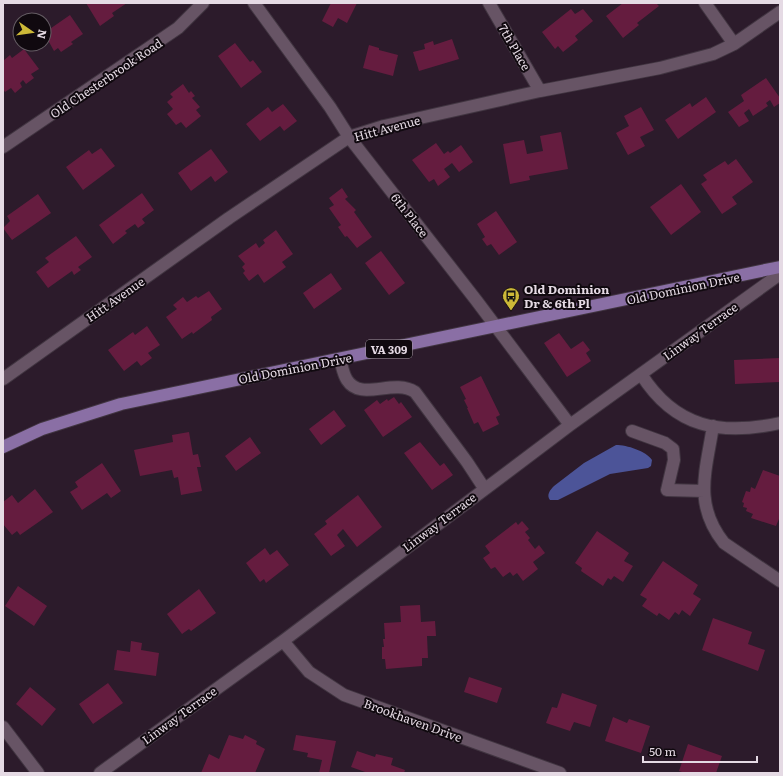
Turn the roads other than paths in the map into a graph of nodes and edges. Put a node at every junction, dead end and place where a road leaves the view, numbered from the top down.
1 (204, 3) edge
2 (254, 3) edge
3 (489, 3) edge
4 (705, 3) edge
5 (780, 12) edge
6 (734, 44) junction
7 (540, 91) junction
8 (349, 138) junction
9 (3, 147) edge
10 (780, 267) edge
11 (780, 274) edge
12 (496, 327) junction
13 (340, 359) junction
14 (642, 374) junction
15 (3, 379) edge
16 (780, 423) edge
17 (570, 425) junction
18 (713, 426) junction
19 (632, 431) dead end
20 (3, 447) edge
21 (484, 488) junction
22 (704, 491) junction
23 (780, 581) edge
24 (283, 641) junction
25 (3, 727) edge
26 (38, 773) edge
27 (100, 773) edge
28 (560, 773) edge

1 - 9 street, Old Chesterbrook Road
2 - 8 street, 6th Place
3 - 7 street, 7th Place
4 - 6 street
5 - 6 street, Hitt Avenue
6 - 7 street, Hitt Avenue
7 - 8 street, Hitt Avenue
8 - 12 street, 6th Place
8 - 15 street, Hitt Avenue
10 - 12 main road, Old Dominion Drive / VA 309
11 - 14 street, Linway Terrace
12 - 13 main road, Old Dominion Drive / VA 309
12 - 17 street, 6th Place
13 - 20 main road, Old Dominion Drive / VA 309
13 - 21 street
14 - 17 street, Linway Terrace
14 - 18 street
16 - 18 street
17 - 21 street, Linway Terrace
18 - 22 street
19 - 22 street
21 - 24 street, Linway Terrace
22 - 23 street
24 - 27 street, Linway Terrace
24 - 28 street, Brookhaven Drive
25 - 26 street

